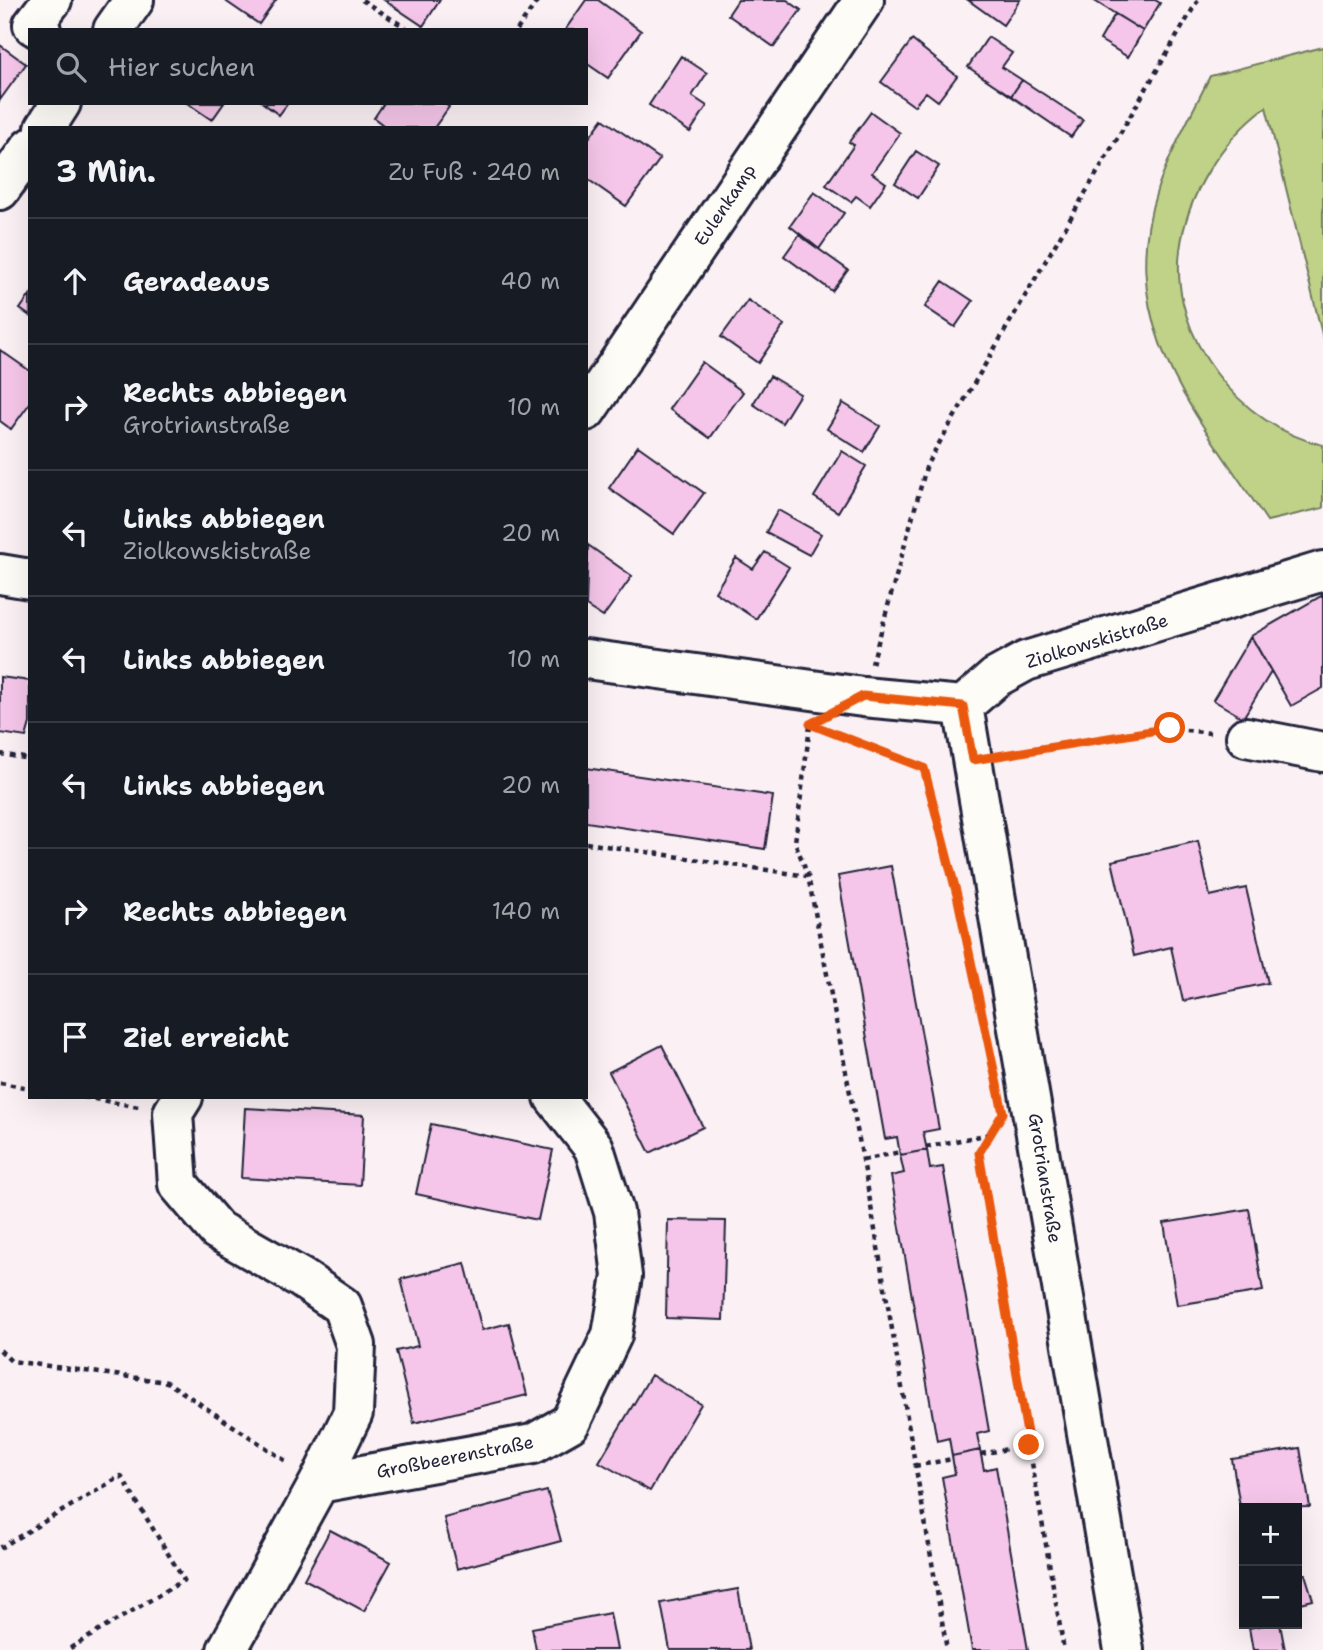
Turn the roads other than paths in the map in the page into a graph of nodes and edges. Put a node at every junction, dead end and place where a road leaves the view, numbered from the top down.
1 (52, 0) edge
2 (134, 0) edge
3 (864, 0) edge
4 (38, 28) edge
5 (114, 28) edge
6 (60, 105) edge
7 (45, 126) edge
8 (28, 151) edge
9 (0, 190) edge
10 (588, 408) edge
11 (1323, 571) edge
12 (0, 574) edge
13 (28, 579) edge
14 (588, 659) edge
15 (963, 706) junction
16 (1246, 737) road end
17 (1323, 752) edge
18 (556, 1099) edge
19 (178, 1105) edge
20 (319, 1483) junction
21 (227, 1650) edge
22 (1124, 1650) edge

1 - 4 street
2 - 5 street
3 - 10 street, Eulenkamp
6 - 7 street
8 - 9 street
11 - 15 street, Ziolkowskistraße
12 - 13 street
14 - 15 street
15 - 22 street, Grotrianstraße
16 - 17 street
18 - 20 street, Großbeerenstraße
19 - 20 street
20 - 21 street

